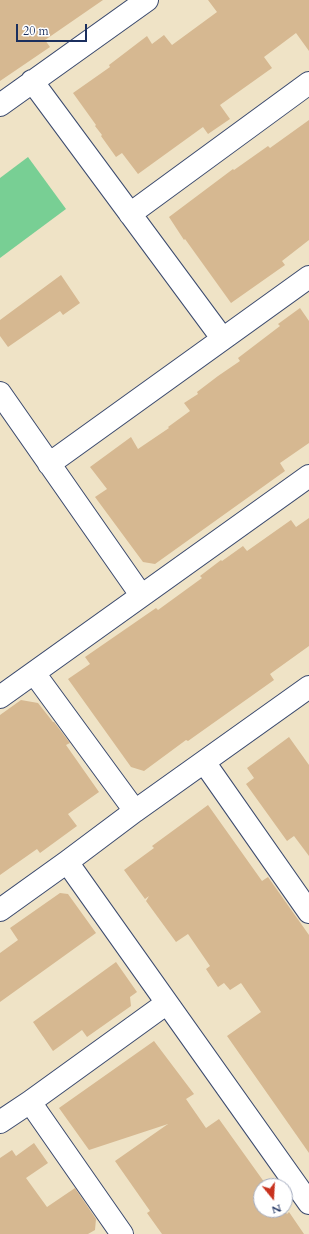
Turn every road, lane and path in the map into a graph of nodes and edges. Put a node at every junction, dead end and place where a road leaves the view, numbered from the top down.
1 (147, 0) edge
2 (32, 81) junction
3 (309, 83) edge
4 (0, 105) edge
5 (130, 214) junction
6 (309, 277) edge
7 (222, 338) junction
8 (0, 393) edge
9 (49, 464) junction
10 (309, 476) edge
11 (141, 595) junction
12 (34, 673) junction
13 (309, 687) edge
14 (0, 697) edge
15 (204, 762) junction
16 (135, 811) junction
17 (67, 862) junction
18 (307, 905) edge
19 (0, 910) edge
20 (167, 1002) junction
21 (30, 1102) junction
22 (0, 1122) edge
23 (309, 1203) edge
24 (119, 1233) edge

1 - 2 street
2 - 4 street
2 - 5 street
3 - 5 street
5 - 7 street
6 - 7 street
7 - 9 street
8 - 9 street
9 - 11 street
10 - 11 street
11 - 12 street
12 - 14 street
12 - 16 street
13 - 15 street
15 - 16 street
15 - 18 street
16 - 17 street
17 - 19 street
17 - 20 street
20 - 21 street
20 - 23 street
21 - 22 street
21 - 24 street

